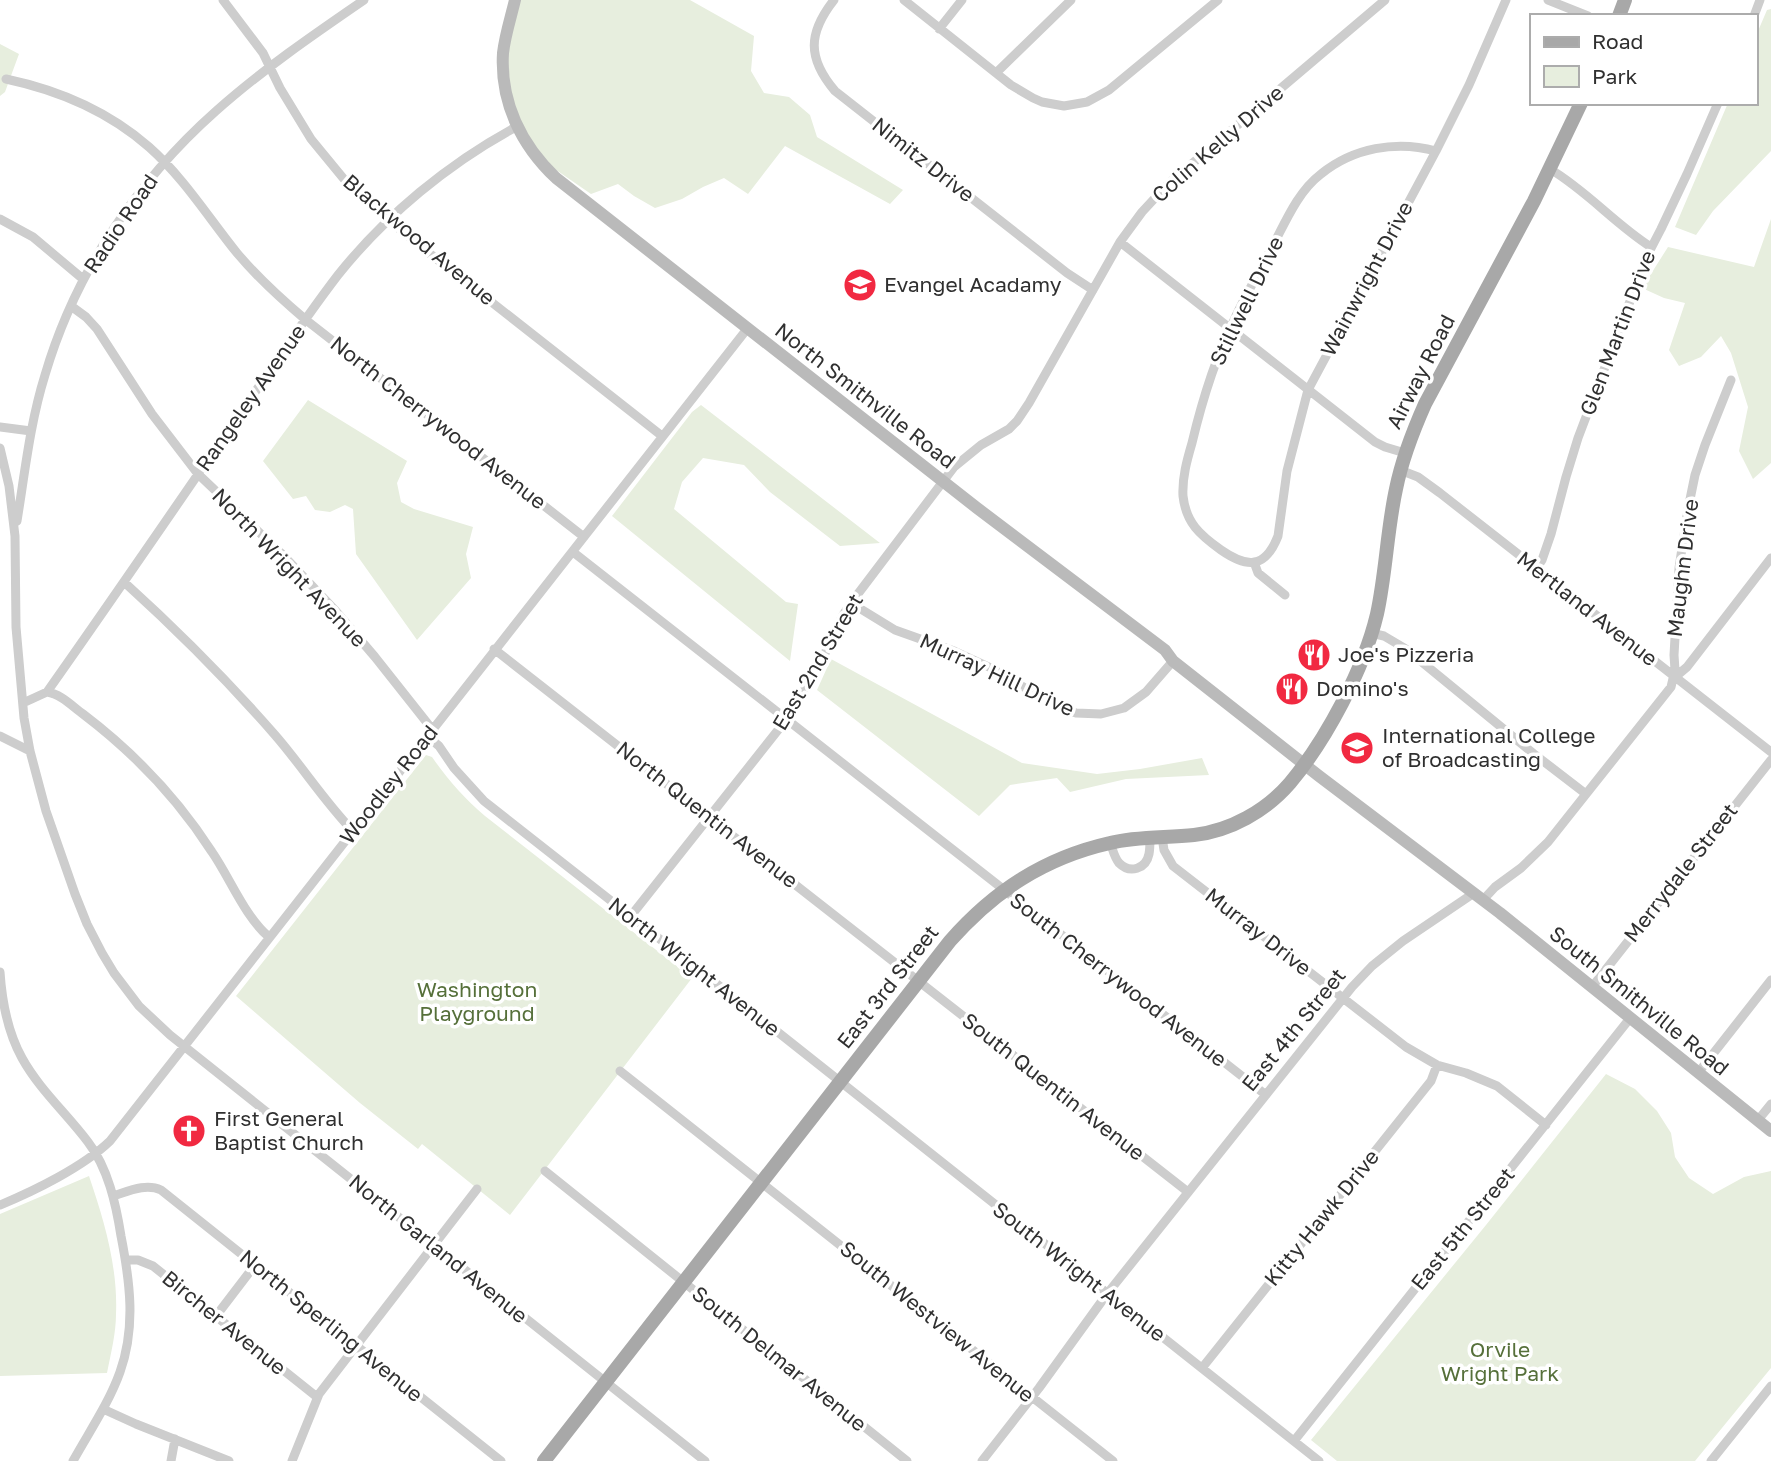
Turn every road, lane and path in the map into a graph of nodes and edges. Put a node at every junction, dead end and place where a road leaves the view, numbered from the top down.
1 (223, 0) edge
2 (364, 0) edge
3 (515, 0) edge
4 (834, 0) edge
5 (904, 0) edge
6 (962, 0) edge
7 (1071, 0) edge
8 (1218, 0) edge
9 (1385, 0) edge
10 (1506, 0) edge
11 (1548, 0) edge
12 (1583, 14) edge
13 (939, 29) junction
14 (271, 67) junction
15 (996, 73) junction
16 (6, 79) dead end
17 (1580, 105) edge
18 (1717, 105) edge
19 (516, 127) junction
20 (1436, 151) junction
21 (165, 162) junction
22 (1550, 169) junction
23 (0, 219) edge
24 (389, 220) junction
25 (1121, 242) junction
26 (1651, 247) junction
27 (83, 279) junction
28 (1093, 290) junction
29 (71, 306) junction
30 (306, 320) junction
31 (1230, 328) junction
32 (747, 329) junction
33 (1731, 380) dead end
34 (1308, 390) junction
35 (1017, 421) joint
36 (0, 427) edge
37 (31, 431) junction
38 (662, 436) junction
39 (0, 448) edge
40 (1405, 453) junction
41 (1400, 470) junction
42 (198, 474) junction
43 (943, 482) junction
44 (15, 536) junction
45 (584, 537) junction
46 (573, 552) junction
47 (1771, 558) edge
48 (1254, 562) junction
49 (1536, 569) junction
50 (124, 582) junction
51 (1285, 595) dead end
52 (851, 603) junction
53 (1371, 633) junction
54 (494, 649) junction
55 (1173, 661) junction
56 (1353, 678) joint
57 (1674, 678) junction
58 (47, 692) junction
59 (23, 703) junction
60 (786, 720) junction
61 (430, 733) junction
62 (0, 736) edge
63 (30, 751) junction
64 (1771, 752) edge
65 (1771, 760) edge
66 (1304, 764) junction
67 (1586, 794) junction
68 (709, 817) junction
69 (353, 831) junction
70 (1156, 837) junction
71 (1110, 842) junction
72 (1003, 891) junction
73 (1478, 897) junction
74 (630, 917) junction
75 (269, 936) junction
76 (0, 972) edge
77 (1771, 980) edge
78 (919, 981) junction
79 (1592, 987) junction
80 (1343, 998) junction
81 (1631, 1017) junction
82 (184, 1046) junction
83 (1437, 1065) junction
84 (620, 1071) dead end
85 (1698, 1073) junction
86 (839, 1083) junction
87 (1266, 1095) junction
88 (1771, 1104) edge
89 (1758, 1120) junction
90 (1546, 1125) junction
91 (1771, 1131) edge
92 (96, 1154) junction
93 (545, 1171) dead end
94 (761, 1182) junction
95 (477, 1189) dead end
96 (1188, 1192) junction
97 (113, 1196) junction
98 (0, 1205) edge
99 (433, 1245) junction
100 (127, 1260) junction
101 (255, 1265) junction
102 (683, 1283) junction
103 (1107, 1294) junction
104 (216, 1316) junction
105 (356, 1346) junction
106 (1202, 1368) junction
107 (606, 1382) junction
108 (1771, 1385) edge
109 (317, 1397) junction
110 (1031, 1398) junction
111 (103, 1409) junction
112 (175, 1439) junction
113 (1294, 1441) junction
114 (73, 1461) edge
115 (171, 1461) edge
116 (229, 1461) edge
117 (292, 1461) edge
118 (501, 1461) edge
119 (544, 1461) edge
120 (705, 1461) edge
121 (907, 1461) edge
122 (982, 1461) edge
123 (1113, 1461) edge
124 (1319, 1461) edge
125 (1711, 1461) edge

1 - 14 street, Blackwood Avenue
2 - 14 street, Radio Road
3 - 19 main road, North Smithville Road
4 - 28 street, Nimitz Drive
5 - 13 street
6 - 13 street
7 - 15 street
8 - 15 street
9 - 25 street, Colin Kelly Drive
10 - 20 street, Wainwright Drive
11 - 12 street
13 - 15 street
14 - 21 street, Radio Road
14 - 24 street, Blackwood Avenue
16 - 21 street, North Cherrywood Avenue
17 - 22 main road, Airway Road
18 - 26 street, Glen Martin Drive
19 - 24 street, Rangeley Avenue
19 - 32 main road, North Smithville Road
20 - 31 street, Stillwell Drive
20 - 34 street, Wainwright Drive
21 - 27 street, Radio Road
21 - 30 street, North Cherrywood Avenue
22 - 26 street
22 - 40 main road, Airway Road
23 - 27 street
24 - 30 street, Rangeley Avenue
24 - 38 street, Blackwood Avenue
25 - 28 street, Colin Kelly Drive
25 - 31 street
26 - 49 street, Glen Martin Drive
27 - 29 street, Radio Road
28 - 35 street, Colin Kelly Drive
29 - 37 street, Radio Road
29 - 42 street, North Wright Avenue
30 - 42 street, Rangeley Avenue
30 - 45 street, North Cherrywood Avenue
31 - 34 street
31 - 48 street, Stillwell Drive
32 - 38 street, Woodley Road
32 - 43 main road, North Smithville Road
33 - 57 street, Maughn Drive
34 - 40 street
34 - 48 street, Wainwright Drive
35 - 43 street, East 2nd Street
36 - 37 street
37 - 44 street, Radio Road
38 - 45 street, Woodley Road
39 - 44 street, North Garland Avenue
40 - 41 main road, Airway Road
41 - 49 street, Mertland Avenue
41 - 53 main road, Airway Road
42 - 50 street, Rangeley Avenue
42 - 61 street, North Wright Avenue
43 - 52 street, East 2nd Street
43 - 55 main road, North Smithville Road
44 - 59 street, North Garland Avenue
45 - 46 street, Woodley Road
46 - 54 street, Woodley Road
46 - 60 street
47 - 57 street, East 4th Street
48 - 51 street
49 - 57 street, Mertland Avenue
50 - 58 street, Rangeley Avenue
50 - 69 street
52 - 55 street, Murray Hill Drive
52 - 60 street, East 2nd Street
53 - 56 main road, Airway Road
53 - 67 street
54 - 61 street, Woodley Road
54 - 68 street, North Quentin Avenue
55 - 66 main road, North Smithville Road
56 - 66 main road, East 3rd Street
57 - 64 street, Mertland Avenue
57 - 67 street, East 4th Street
58 - 59 street
58 - 75 street
59 - 63 street, North Garland Avenue
60 - 68 street, East 2nd Street
60 - 72 street
61 - 69 street, Woodley Road
61 - 74 street, North Wright Avenue
62 - 63 street
63 - 82 street, North Garland Avenue
65 - 79 street, Merrydale Street
66 - 70 main road, East 3rd Street
66 - 73 main road, South Smithville Road
67 - 73 street, East 4th Street
68 - 74 street, East 2nd Street
68 - 78 street, North Quentin Avenue
69 - 75 street, Woodley Road
70 - 71 main road, East 3rd Street
70 - 71 street
70 - 80 street, Murray Drive
71 - 72 main road, East 3rd Street
72 - 78 main road, East 3rd Street
72 - 87 street, South Cherrywood Avenue
73 - 79 main road, South Smithville Road
73 - 80 street, East 4th Street
74 - 86 street, North Wright Avenue
75 - 82 street, Woodley Road
76 - 92 street
77 - 85 street
78 - 86 main road, East 3rd Street
78 - 96 street, South Quentin Avenue
79 - 81 main road, South Smithville Road
80 - 83 street, Murray Drive
80 - 87 street, East 4th Street
81 - 85 main road, South Smithville Road
81 - 90 street, East 5th Street
82 - 92 street, Woodley Road
82 - 99 street, North Garland Avenue
83 - 90 street, Murray Drive
83 - 106 street, Kitty Hawk Drive
84 - 94 street, South Westview Avenue
85 - 89 main road, South Smithville Road
86 - 94 main road, East 3rd Street
86 - 103 street, South Wright Avenue
87 - 96 street, East 4th Street
88 - 89 street
89 - 91 main road, South Smithville Road
90 - 113 street, East 5th Street
92 - 97 street
92 - 98 street, Woodley Road
93 - 102 street, South Delmar Avenue
94 - 102 main road, East 3rd Street
94 - 110 street, South Westview Avenue
95 - 99 street
96 - 103 street, East 4th Street
97 - 100 street
97 - 101 street, North Sperling Avenue
99 - 105 street
99 - 107 street, North Garland Avenue
100 - 104 street, Bircher Avenue
100 - 111 street
101 - 104 street
101 - 105 street, North Sperling Avenue
102 - 107 main road, East 3rd Street
102 - 121 street, South Delmar Avenue
103 - 106 street, South Wright Avenue
103 - 110 street, East 4th Street
104 - 109 street, Bircher Avenue
105 - 109 street
105 - 118 street, North Sperling Avenue
106 - 113 street, South Wright Avenue
107 - 119 main road, East 3rd Street
107 - 120 street, North Garland Avenue
108 - 125 street
109 - 117 street
110 - 122 street, East 4th Street
110 - 123 street, South Westview Avenue
111 - 112 street
111 - 114 street
112 - 115 street
112 - 116 street
113 - 124 street, South Wright Avenue

